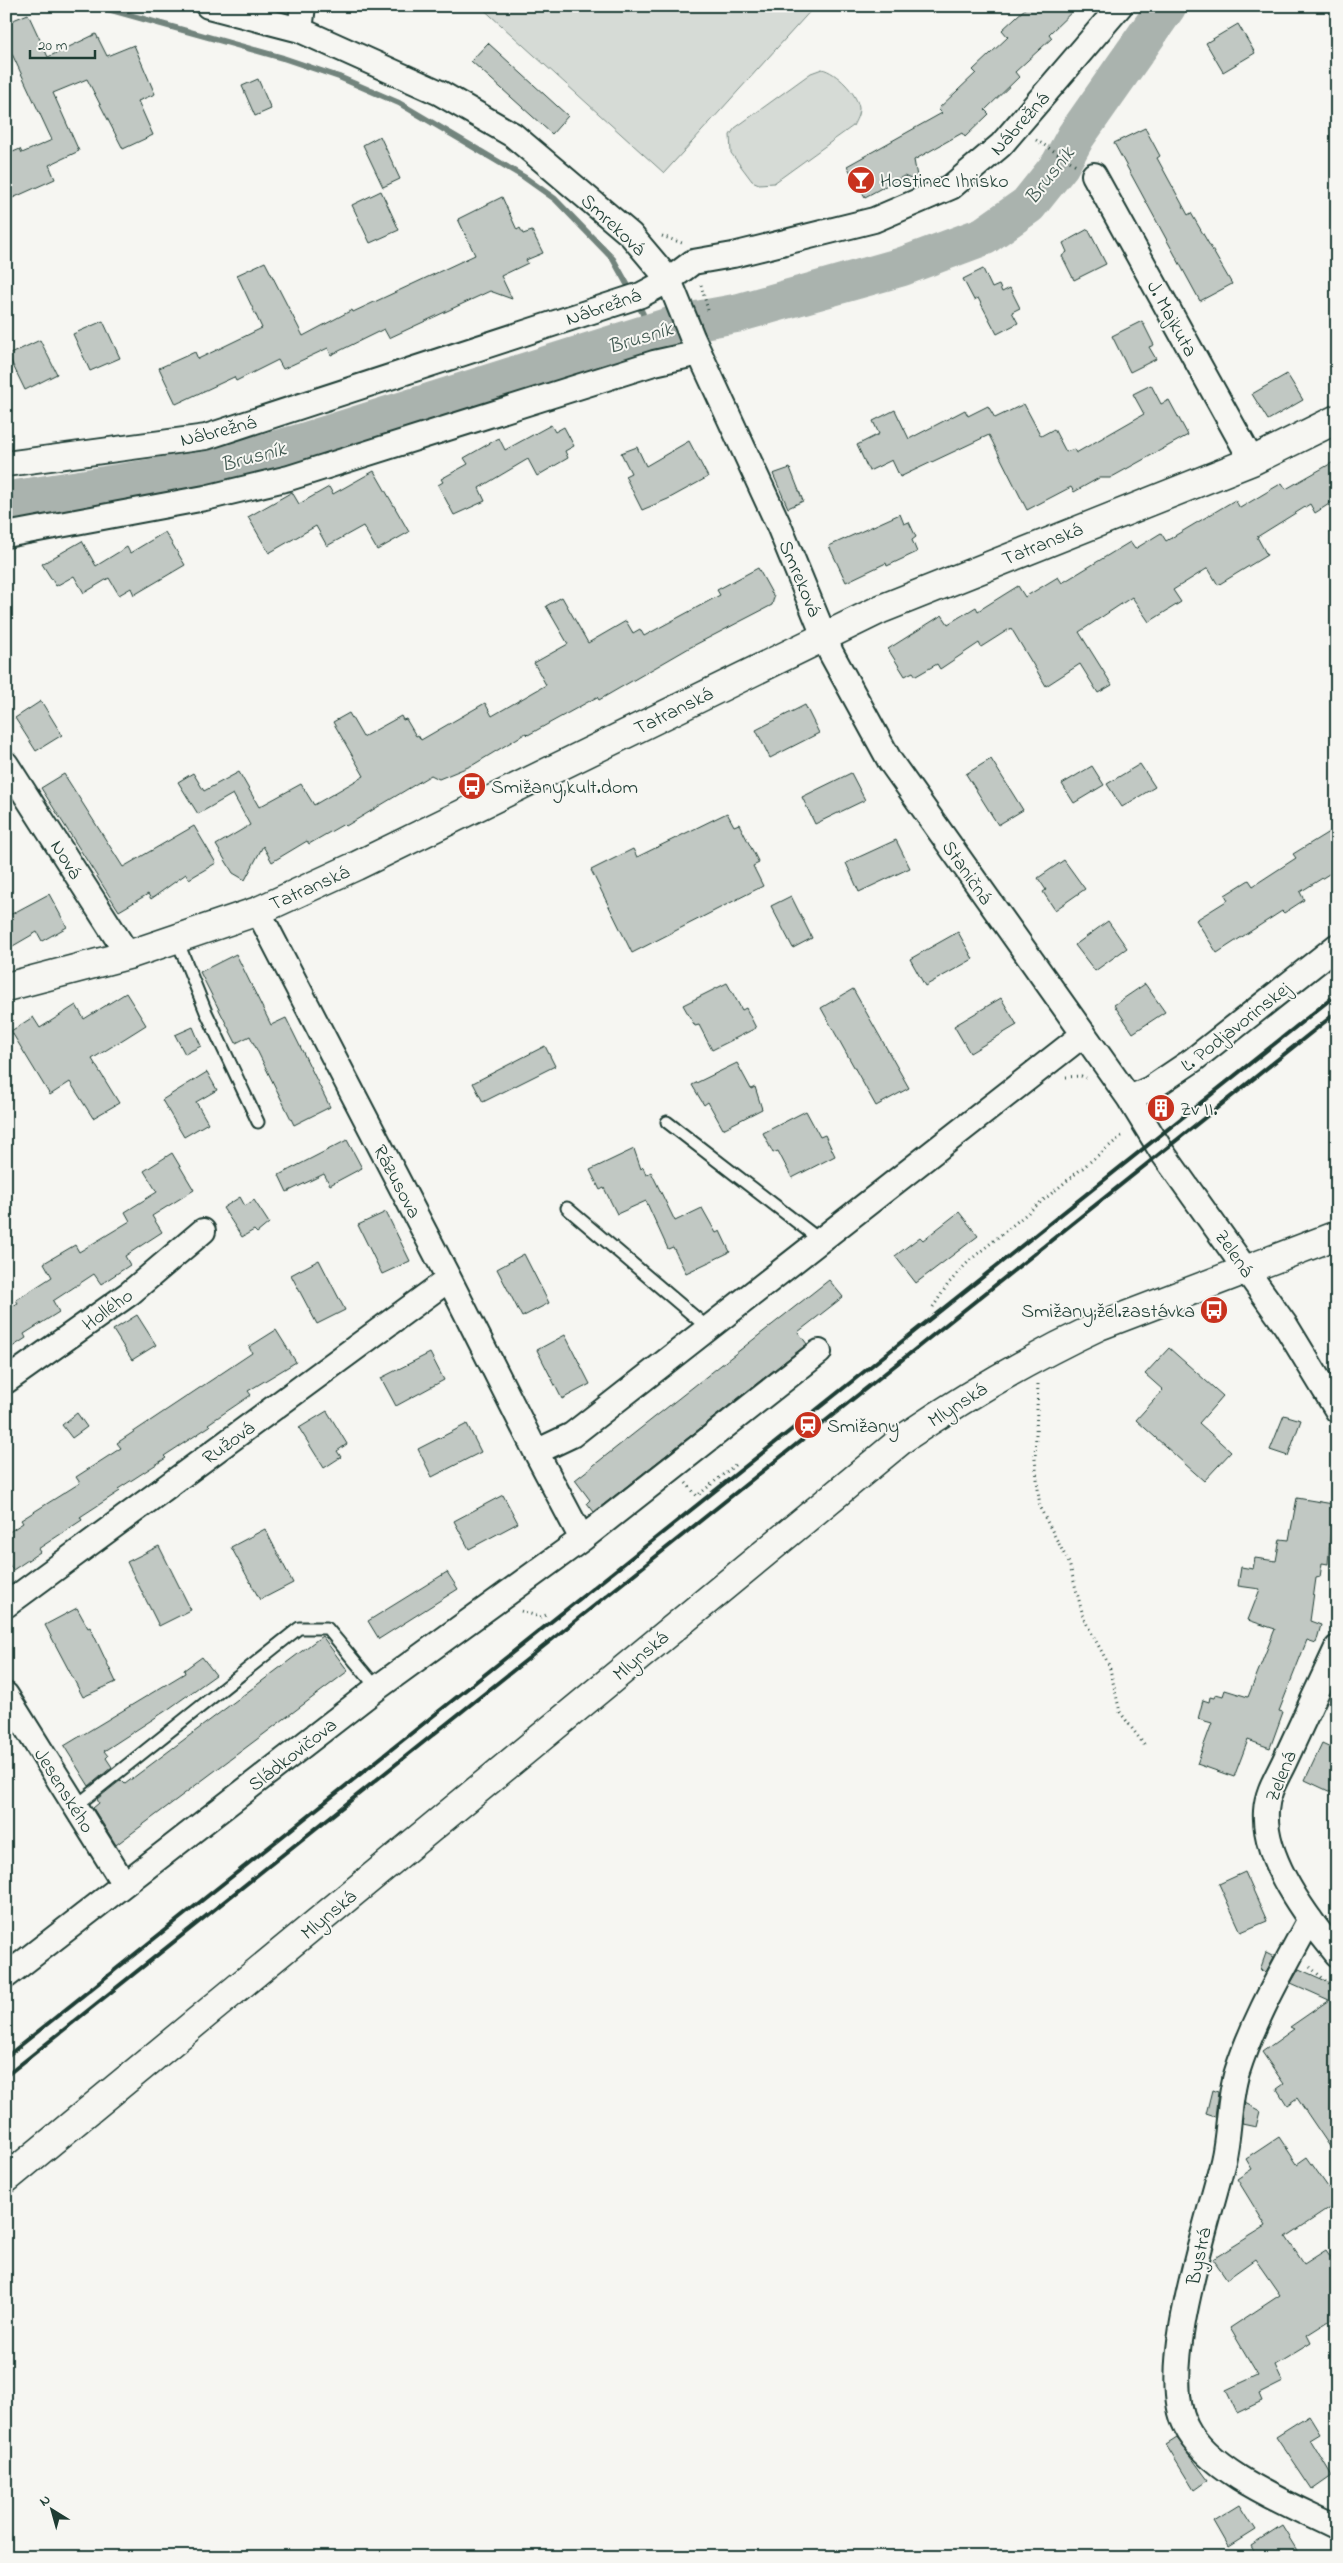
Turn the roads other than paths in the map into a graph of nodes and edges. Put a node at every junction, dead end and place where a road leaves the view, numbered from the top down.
1 (208, 6) edge
2 (303, 6) edge
3 (1120, 6) edge
4 (300, 30) junction
5 (1094, 175) road end
6 (669, 280) junction
7 (695, 345) junction
8 (1337, 419) edge
9 (1252, 461) junction
10 (6, 464) edge
11 (6, 535) edge
12 (824, 635) junction
13 (6, 764) edge
14 (258, 911) junction
15 (177, 940) junction
16 (1337, 946) edge
17 (128, 955) junction
18 (6, 986) edge
19 (1084, 1034) junction
20 (1134, 1106) junction
21 (258, 1122) dead end
22 (667, 1122) dead end
23 (567, 1208) dead end
24 (203, 1230) dead end
25 (1337, 1235) edge
26 (820, 1240) junction
27 (1246, 1269) junction
28 (449, 1279) junction
29 (708, 1328) junction
30 (819, 1352) dead end
31 (6, 1381) edge
32 (1337, 1410) edge
33 (536, 1452) junction
34 (582, 1540) junction
35 (6, 1605) edge
36 (1337, 1648) edge
37 (377, 1688) junction
38 (6, 1696) edge
39 (76, 1806) junction
40 (124, 1884) junction
41 (1310, 1919) junction
42 (1333, 1943) edge
43 (6, 1976) edge
44 (6, 2179) edge
45 (1337, 2528) edge

1 - 4 street, Smreková
2 - 4 street
3 - 6 street, Nábrežná
4 - 6 street, Smreková
5 - 9 street, J. Majkuta
6 - 7 street, Smreková
6 - 10 street, Nábrežná
7 - 11 street
7 - 12 street, Smreková
8 - 9 street, Tatranská
9 - 12 street, Tatranská
12 - 14 street, Tatranská
12 - 19 street, Staničná
13 - 17 street, Nová
14 - 15 street, Tatranská
14 - 28 street, Rázusova
15 - 17 street, Tatranská
15 - 21 lane
16 - 20 street, Ľ. Podjavorinskej
17 - 18 street, Tatranská
19 - 20 street, Staničná
19 - 26 street
20 - 27 street, Zelená
22 - 26 lane
23 - 29 lane
24 - 31 street, Hollého
25 - 27 street, Mlynská
26 - 29 street
27 - 32 street, Zelená
27 - 44 street, Mlynská
28 - 33 street, Rázusova
28 - 35 street, Ružová
29 - 33 street
30 - 34 street, Sládkovičova
33 - 34 street, Rázusova
34 - 37 street, Sládkovičova
36 - 41 street, Zelená
37 - 39 lane
37 - 40 street, Sládkovičova
38 - 39 street, Jesenského
39 - 40 street, Jesenského
40 - 43 street, Sládkovičova
41 - 42 street, Zelená
41 - 45 street, Bystrá

